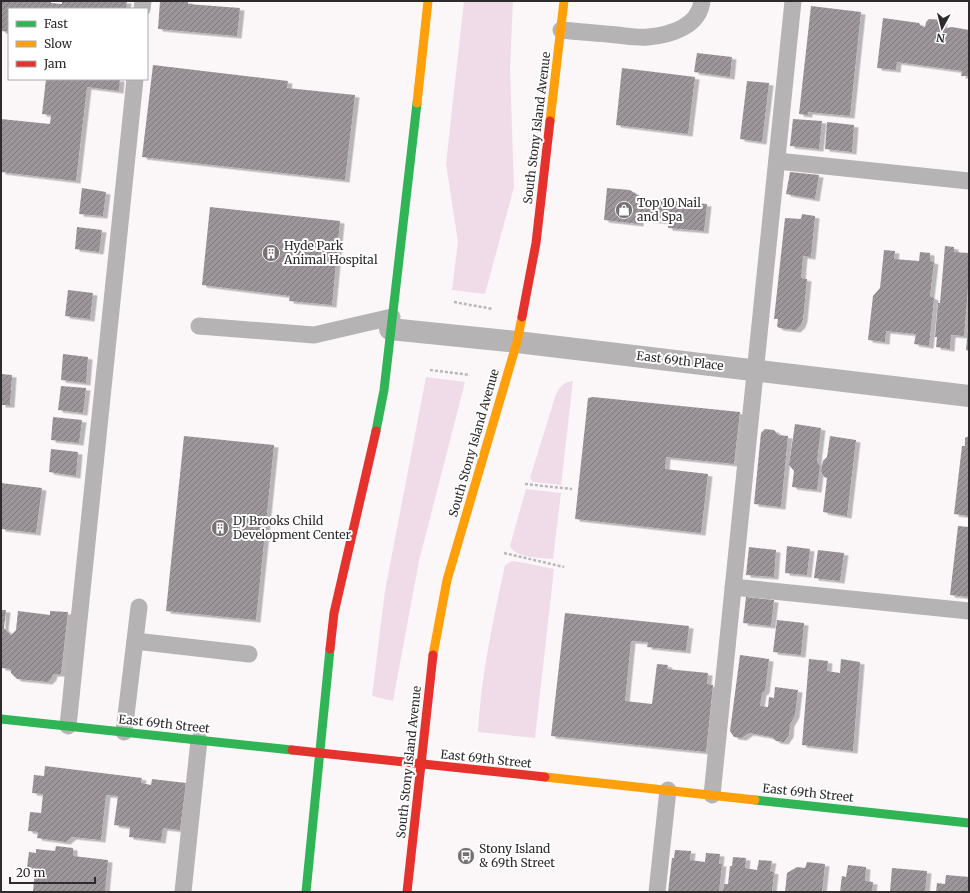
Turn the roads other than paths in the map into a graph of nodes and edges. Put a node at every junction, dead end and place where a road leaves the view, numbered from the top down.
1 (428, 1) edge
2 (564, 1) edge
3 (702, 1) edge
4 (793, 1) edge
5 (561, 30) junction
6 (135, 80) edge
7 (777, 161) junction
8 (969, 181) edge
9 (391, 323) junction
10 (199, 326) dead end
11 (517, 342) junction
12 (755, 369) junction
13 (969, 396) edge
14 (733, 587) junction
15 (139, 607) dead end
16 (969, 611) edge
17 (135, 641) junction
18 (249, 654) dead end
19 (1, 718) edge
20 (68, 726) junction
21 (124, 732) junction
22 (199, 740) junction
23 (320, 753) junction
24 (421, 764) junction
25 (668, 790) junction
26 (712, 795) junction
27 (969, 823) edge
28 (183, 892) edge
29 (306, 892) edge
30 (407, 892) edge
31 (657, 892) edge

1 - 9 main road
2 - 5 main road, South Stony Island Avenue
3 - 5 lane
4 - 7 lane
5 - 11 main road, South Stony Island Avenue
6 - 20 lane
7 - 8 lane
7 - 12 lane
9 - 10 lane
9 - 11 street, East 69th Place
9 - 23 main road
11 - 12 street, East 69th Place
11 - 24 main road, South Stony Island Avenue
12 - 13 street, East 69th Place
12 - 14 lane
14 - 16 lane
14 - 26 lane
15 - 17 lane
17 - 18 lane
17 - 21 lane
19 - 20 main road, East 69th Street
20 - 21 main road, East 69th Street
21 - 22 main road, East 69th Street
22 - 23 main road, East 69th Street
22 - 28 lane
23 - 24 main road, East 69th Street
23 - 29 main road
24 - 25 main road, East 69th Street
24 - 30 main road, South Stony Island Avenue
25 - 26 main road, East 69th Street
25 - 31 lane
26 - 27 main road, East 69th Street

